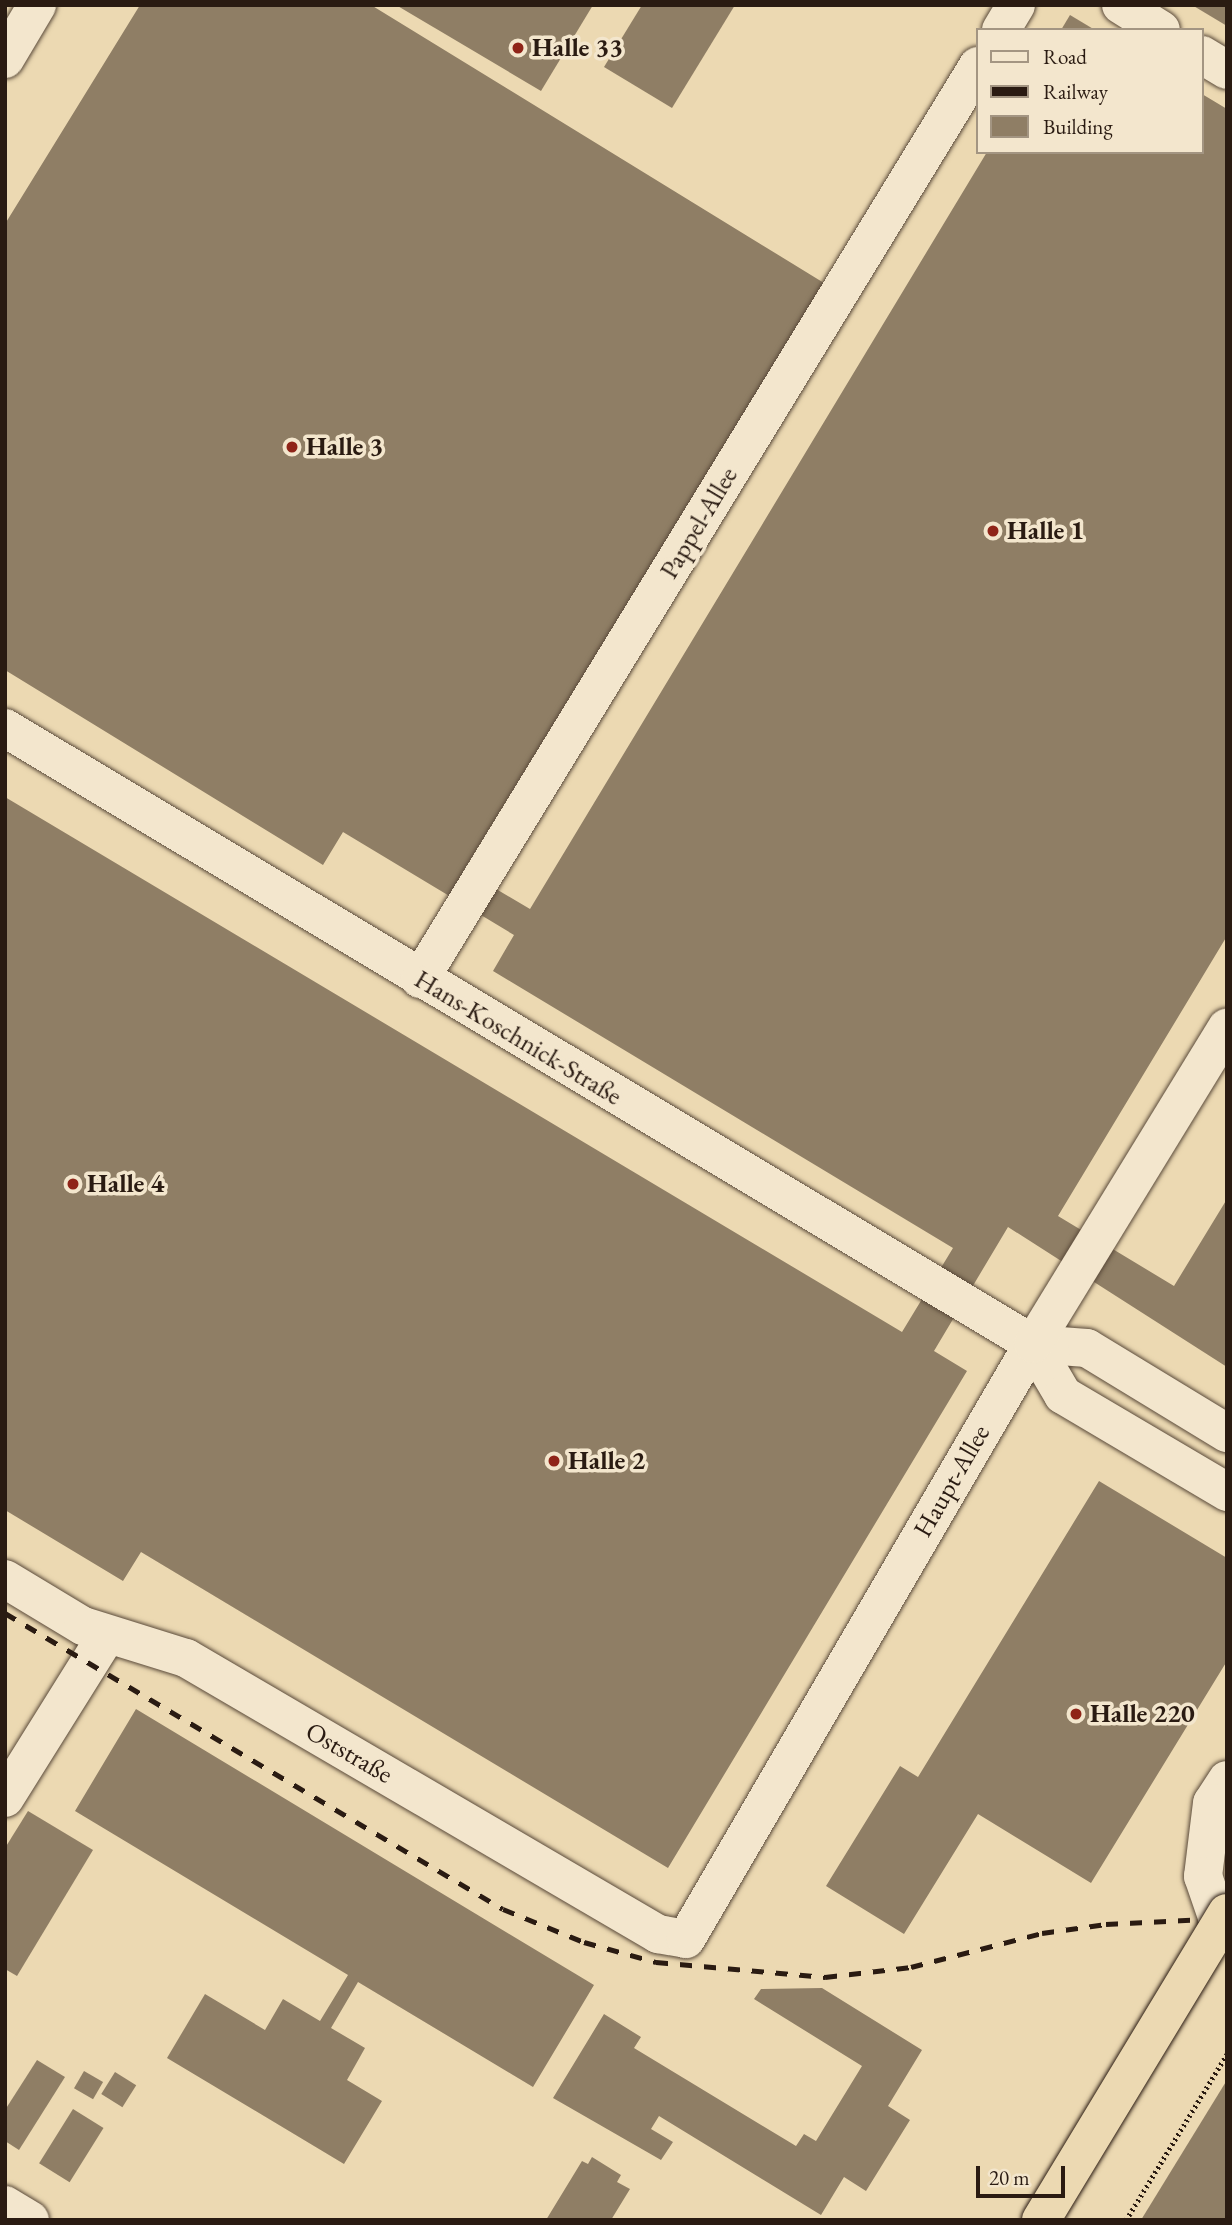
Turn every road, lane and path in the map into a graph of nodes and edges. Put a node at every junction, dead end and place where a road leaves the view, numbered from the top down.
1 (37, 5) edge
2 (1016, 5) edge
3 (1121, 5) edge
4 (1002, 28) edge
5 (1158, 28) edge
6 (1204, 56) edge
7 (5, 59) edge
8 (976, 69) edge
9 (1227, 70) edge
10 (5, 728) edge
11 (420, 979) junction
12 (1227, 1028) edge
13 (1032, 1344) junction
14 (1227, 1433) edge
15 (1227, 1492) edge
16 (5, 1579) edge
17 (107, 1635) junction
18 (1227, 1780) edge
19 (5, 1798) edge
20 (1227, 1913) edge
21 (1227, 1924) edge
22 (686, 1939) joint
23 (1227, 2054) edge
24 (5, 2205) edge
25 (30, 2220) edge
26 (1041, 2220) edge
27 (1126, 2220) edge

1 - 7 street
2 - 4 street
3 - 5 street
6 - 9 street
8 - 11 street, Pappel-Allee
10 - 11 street, Hans-Koschnick-Straße
11 - 13 street, Hans-Koschnick-Straße
12 - 13 street, Haupt-Allee
13 - 14 street, Hans-Koschnick-Straße
13 - 15 street, Hans-Koschnick-Straße
13 - 22 street, Haupt-Allee
16 - 17 street, Oststraße
17 - 19 street
17 - 22 street, Oststraße
18 - 21 street
20 - 26 main road, bridge
23 - 27 path
24 - 25 street

